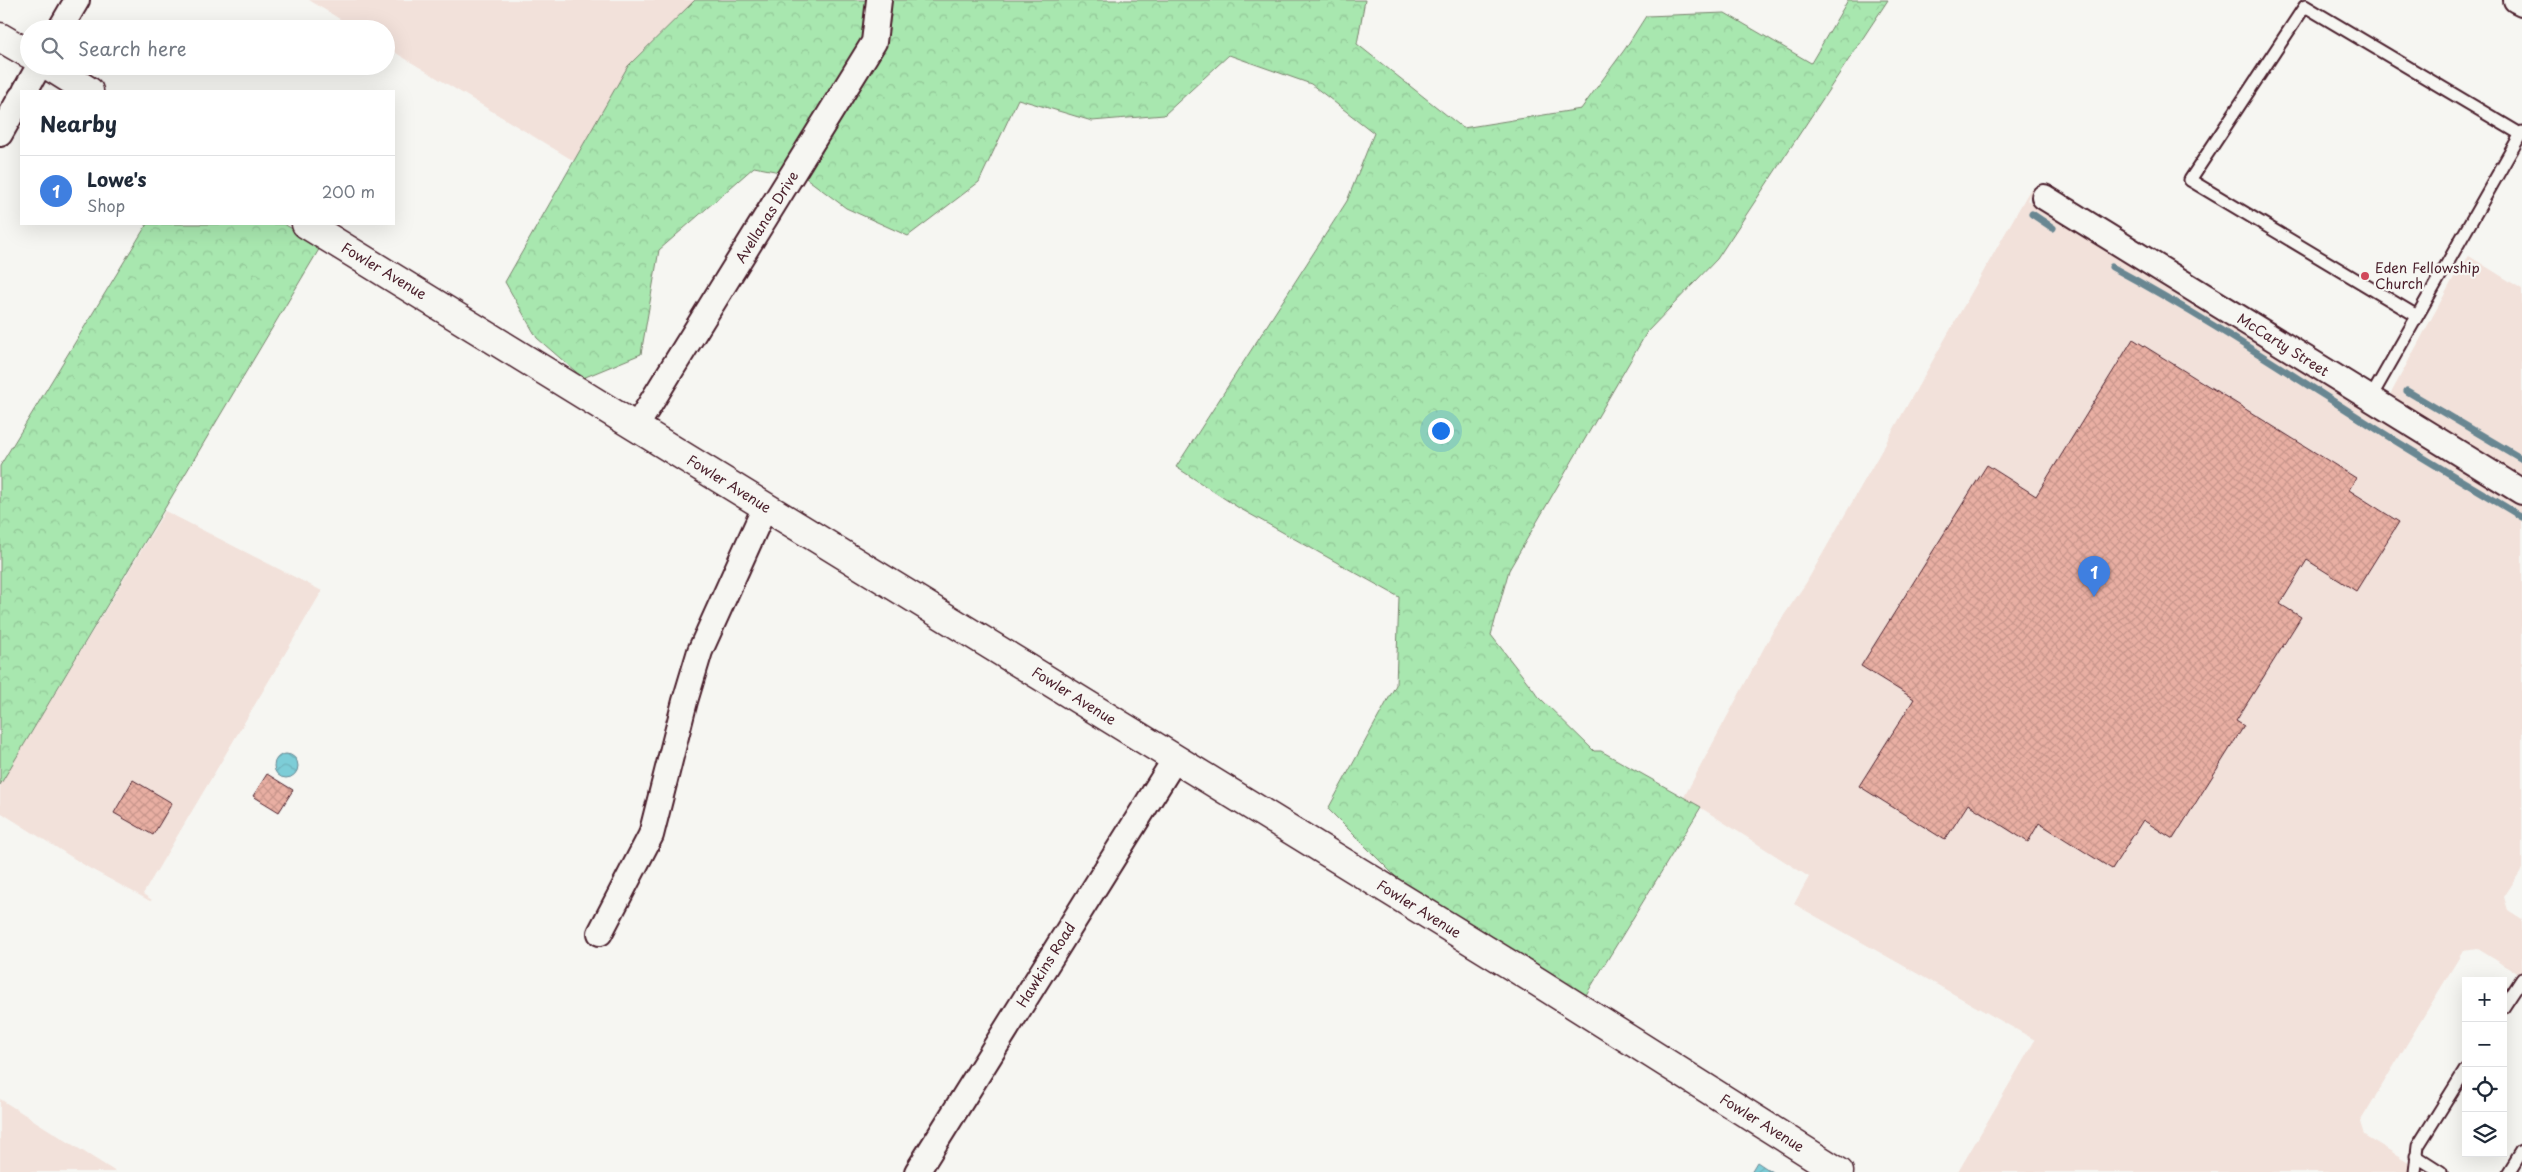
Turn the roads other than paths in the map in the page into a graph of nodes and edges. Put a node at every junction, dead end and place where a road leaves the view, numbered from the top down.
1 (77, 0) edge
2 (879, 0) edge
3 (2516, 0) edge
4 (2522, 3) edge
5 (65, 20) edge
6 (0, 37) edge
7 (20, 49) edge
8 (34, 75) edge
9 (63, 75) edge
10 (25, 90) edge
11 (87, 90) edge
12 (20, 99) edge
13 (0, 134) edge
14 (2522, 134) edge
15 (2044, 197) dead end
16 (308, 225) edge
17 (2417, 316) junction
18 (2370, 399) junction
19 (636, 427) junction
20 (2522, 492) edge
21 (765, 507) junction
22 (1175, 759) junction
23 (600, 933) dead end
24 (2522, 978) edge
25 (2517, 997) edge
26 (2507, 1005) edge
27 (2462, 1075) edge
28 (2522, 1151) edge
29 (2416, 1156) junction
30 (917, 1172) edge
31 (1839, 1172) edge
32 (2415, 1172) edge
33 (2441, 1172) edge
34 (2509, 1172) edge

1 - 5 street
2 - 19 street, Avellanas Drive
3 - 4 street
6 - 7 street
8 - 10 street
9 - 11 street
12 - 13 street
14 - 17 lane
14 - 17 lane
15 - 18 street, McCarty Street
16 - 19 street, Fowler Avenue
17 - 18 lane
18 - 20 street, McCarty Street
19 - 21 street, Fowler Avenue
21 - 22 street, Fowler Avenue
21 - 23 street
22 - 30 street, Hawkins Road
22 - 31 street, Fowler Avenue
24 - 25 lane
25 - 26 lane
27 - 29 lane
28 - 34 lane
29 - 32 lane
29 - 33 lane

